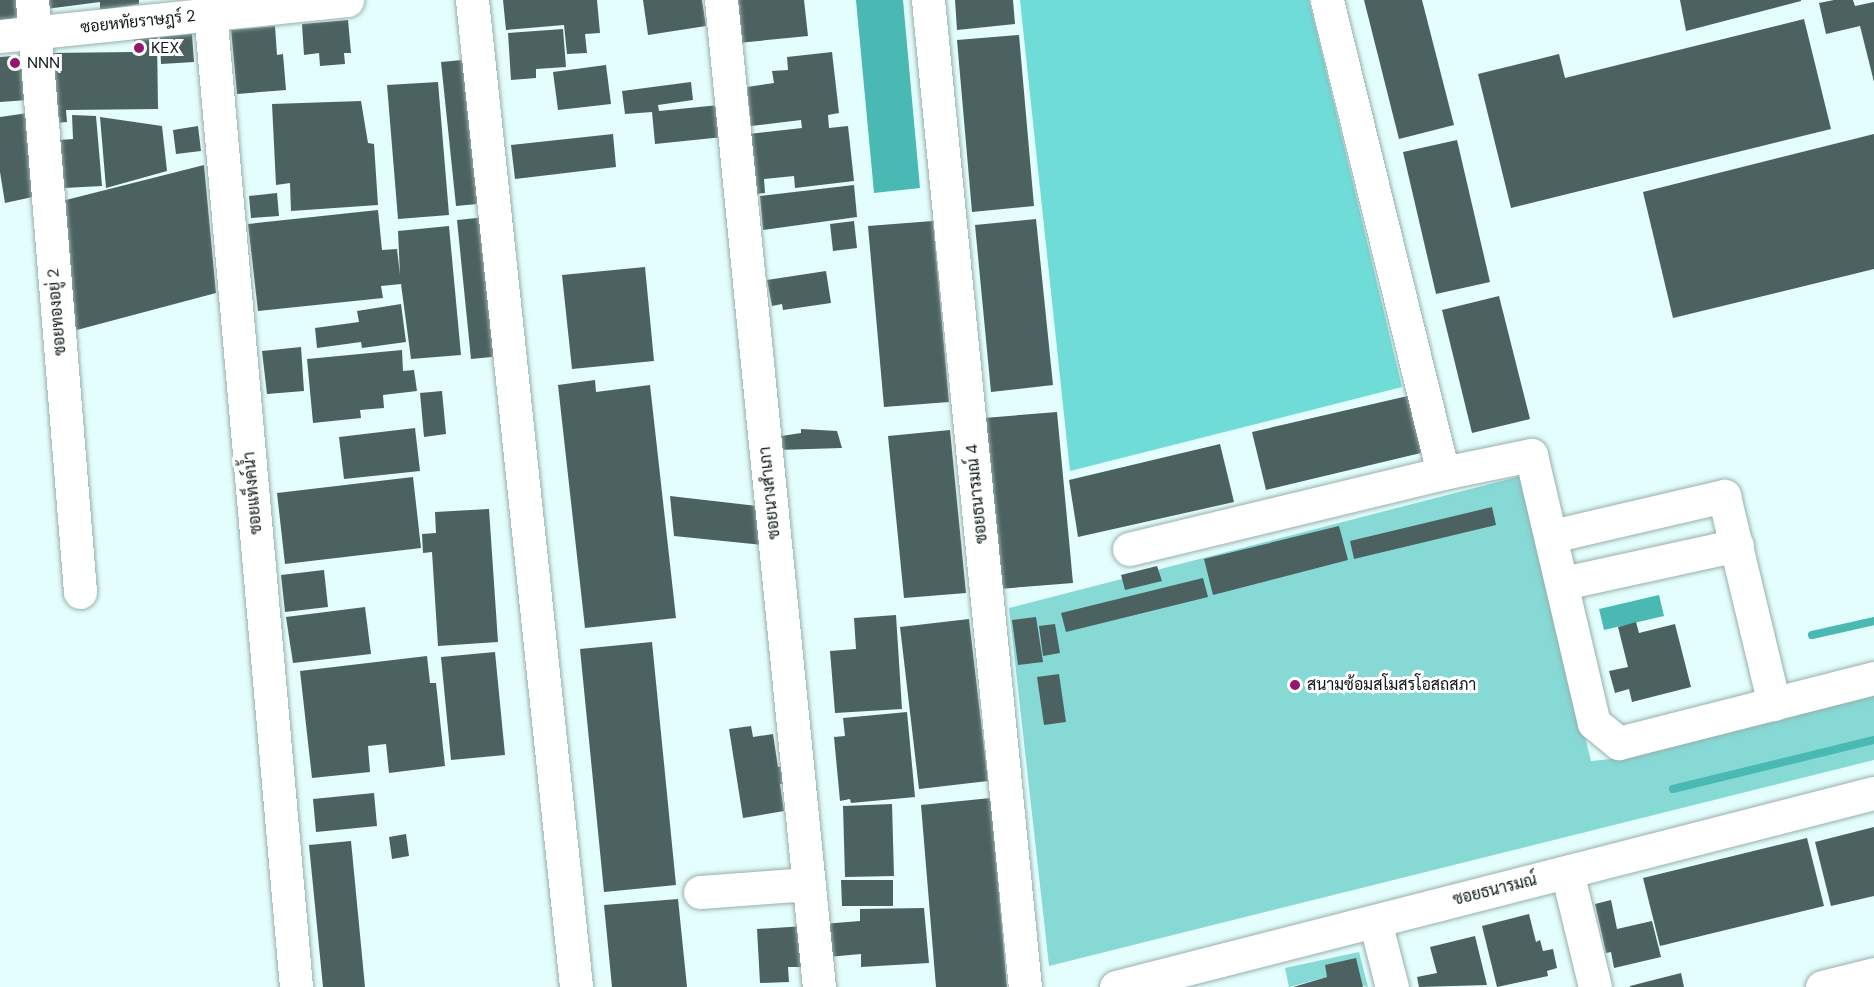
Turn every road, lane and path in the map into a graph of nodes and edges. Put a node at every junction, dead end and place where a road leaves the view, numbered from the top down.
1 (32, 0) edge
2 (347, 0) edge
3 (472, 0) edge
4 (721, 0) edge
5 (928, 0) edge
6 (1327, 0) edge
7 (210, 8) edge
8 (35, 33) junction
9 (0, 36) edge
10 (1443, 472) junction
11 (1552, 536) junction
12 (1737, 545) junction
13 (1129, 549) dead end
14 (1563, 583) junction
15 (80, 592) dead end
16 (1874, 678) edge
17 (1774, 704) junction
18 (1874, 794) edge
19 (1567, 872) junction
20 (809, 884) junction
21 (700, 892) dead end
22 (1375, 921) junction
23 (1874, 974) edge
24 (1192, 978) edge
25 (296, 987) edge
26 (576, 987) edge
27 (819, 987) edge
28 (1025, 987) edge
29 (1116, 987) edge
30 (1392, 987) edge
31 (1595, 987) edge
32 (1822, 987) edge

1 - 8 street, ซอยทองอยู่ 2
2 - 7 street, ซอยหทัยราษฎร์ 2
3 - 26 street
4 - 20 street, ซอยนางสำเภา
5 - 28 street, ซอยธนารมณ์ 4
6 - 10 street
7 - 8 street, ซอยหทัยราษฎร์ 2
7 - 25 street, ซอยแท็งค์น้ำ
8 - 9 street, ซอยหทัยราษฎร์ 2
8 - 15 street, ซอยทองอยู่ 2
10 - 11 street
10 - 13 street
11 - 12 street
11 - 14 street
12 - 14 street
12 - 17 street
14 - 17 street
16 - 17 street
18 - 19 street, ซอยธนารมณ์
19 - 22 street, ซอยธนารมณ์
19 - 31 street
20 - 21 street
20 - 27 street, ซอยนางสำเภา
22 - 24 street, ซอยธนารมณ์
22 - 30 street
23 - 32 street
24 - 29 street, ซอยธนารมณ์

